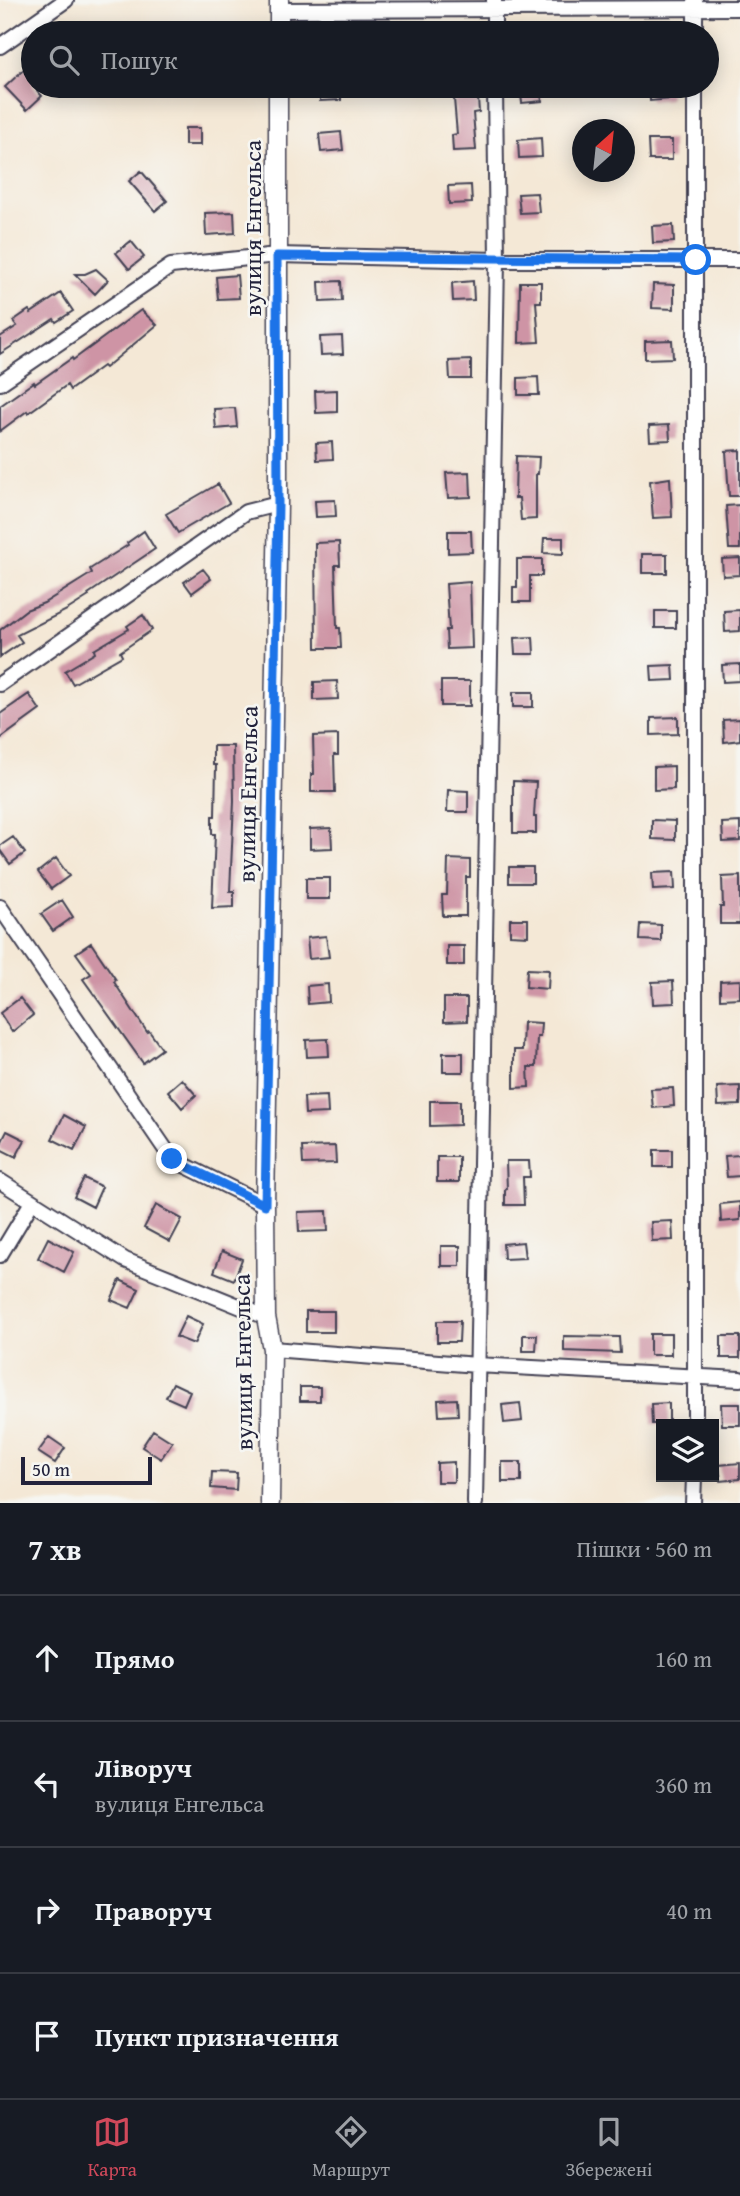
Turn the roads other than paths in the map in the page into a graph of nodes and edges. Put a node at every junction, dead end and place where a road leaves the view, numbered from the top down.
1 (66, 0) edge
2 (695, 4) edge
3 (279, 5) edge
4 (494, 5) edge
5 (740, 8) edge
6 (36, 21) edge
7 (21, 31) edge
8 (0, 46) edge
9 (278, 98) edge
10 (495, 98) edge
11 (695, 98) edge
12 (277, 256) junction
13 (497, 260) junction
14 (696, 260) junction
15 (740, 260) edge
16 (0, 383) edge
17 (278, 505) junction
18 (0, 684) edge
19 (0, 907) edge
20 (0, 1181) edge
21 (32, 1202) junction
22 (265, 1205) junction
23 (0, 1255) edge
24 (266, 1317) junction
25 (272, 1349) junction
26 (477, 1365) junction
27 (696, 1377) junction
28 (740, 1379) edge
29 (695, 1419) edge
30 (694, 1482) edge
31 (270, 1503) edge
32 (475, 1503) edge
33 (694, 1503) edge

1 - 6 street
2 - 4 street
2 - 5 street
3 - 4 street
7 - 8 street
9 - 12 street, вулиця Енгельса
10 - 13 street
11 - 14 street
12 - 13 street
12 - 16 street
12 - 17 street, вулиця Енгельса
13 - 14 street
13 - 26 street
14 - 15 street
14 - 27 street
17 - 18 street
17 - 22 street, вулиця Енгельса
19 - 22 street
20 - 21 street
21 - 23 street
21 - 24 street
22 - 24 street, вулиця Енгельса
24 - 25 street, вулиця Енгельса
25 - 26 street
25 - 31 street, вулиця Енгельса
26 - 27 street
26 - 32 street
27 - 28 street
27 - 29 street
30 - 33 street

